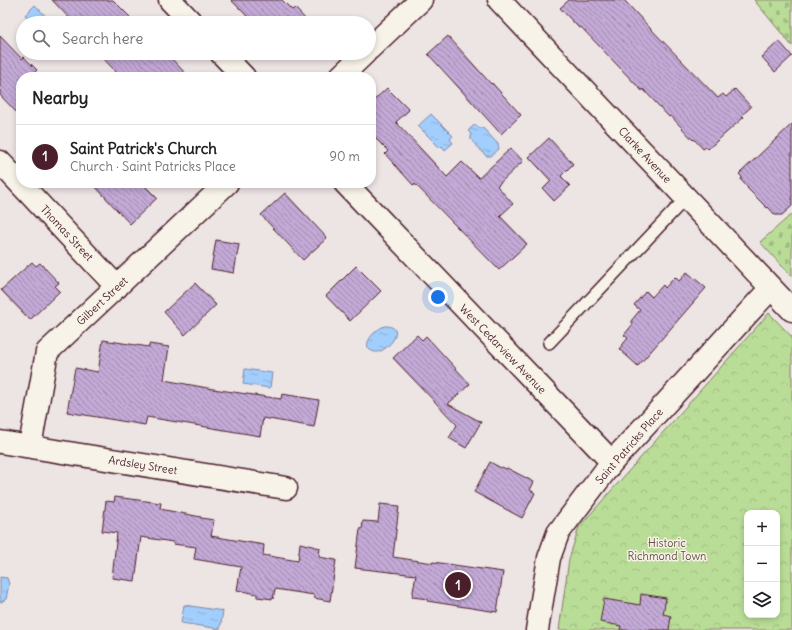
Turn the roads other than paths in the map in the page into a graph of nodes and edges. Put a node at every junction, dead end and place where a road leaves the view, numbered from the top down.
1 (170, 0) edge
2 (422, 0) edge
3 (499, 0) edge
4 (185, 16) edge
5 (376, 43) edge
6 (228, 60) edge
7 (358, 60) edge
8 (239, 72) edge
9 (345, 72) edge
10 (0, 162) edge
11 (16, 179) edge
12 (24, 188) edge
13 (222, 188) edge
14 (350, 188) edge
15 (686, 198) junction
16 (117, 287) junction
17 (771, 288) junction
18 (792, 310) edge
19 (549, 344) dead end
20 (0, 442) edge
21 (30, 446) junction
22 (612, 462) junction
23 (286, 488) dead end
24 (537, 630) edge

1 - 4 street
2 - 5 street
3 - 15 street, Clarke Avenue
6 - 8 street
7 - 9 street
10 - 11 street, Thomas Street
12 - 16 street, Thomas Street
13 - 16 street, Gilbert Street
14 - 22 street, West Cedarview Avenue
15 - 17 street, Clarke Avenue
15 - 19 lane
16 - 21 street, Gilbert Street
17 - 18 street, Clarke Avenue
17 - 22 street, Saint Patricks Place
20 - 21 street, Ardsley Street
21 - 23 street, Ardsley Street
22 - 24 street, Saint Patricks Place

